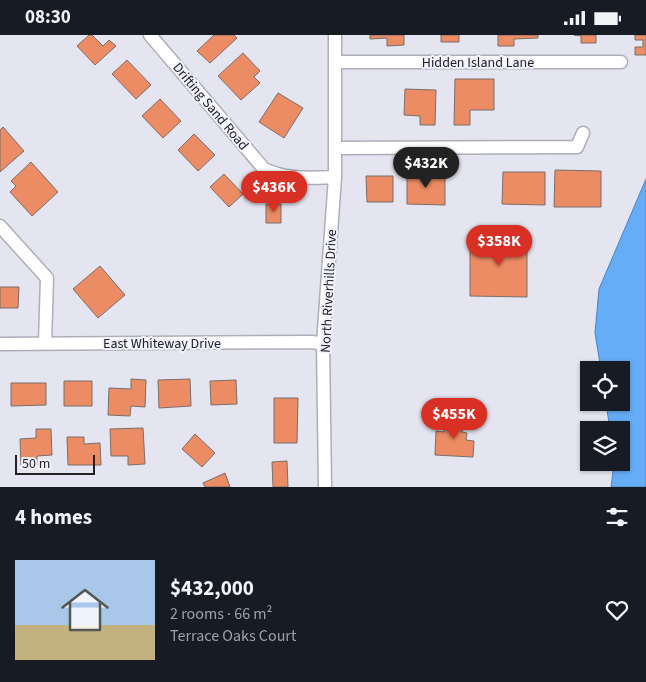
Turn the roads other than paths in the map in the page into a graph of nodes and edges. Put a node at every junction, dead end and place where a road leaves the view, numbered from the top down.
1 (150, 35) edge
2 (335, 35) edge
3 (335, 62) junction
4 (621, 62) dead end
5 (583, 133) dead end
6 (335, 148) junction
7 (335, 177) junction
8 (0, 226) edge
9 (0, 343) edge
10 (45, 343) junction
11 (323, 344) junction
12 (325, 487) edge

1 - 7 street, Drifting Sand Road
2 - 3 street, North Riverhills Drive
3 - 4 street, Hidden Island Lane
3 - 6 street, North Riverhills Drive
5 - 6 street
6 - 7 street, North Riverhills Drive
7 - 11 street, North Riverhills Drive
8 - 10 street
9 - 10 street, East Whiteway Drive
10 - 11 street, East Whiteway Drive
11 - 12 street, North Riverhills Drive

